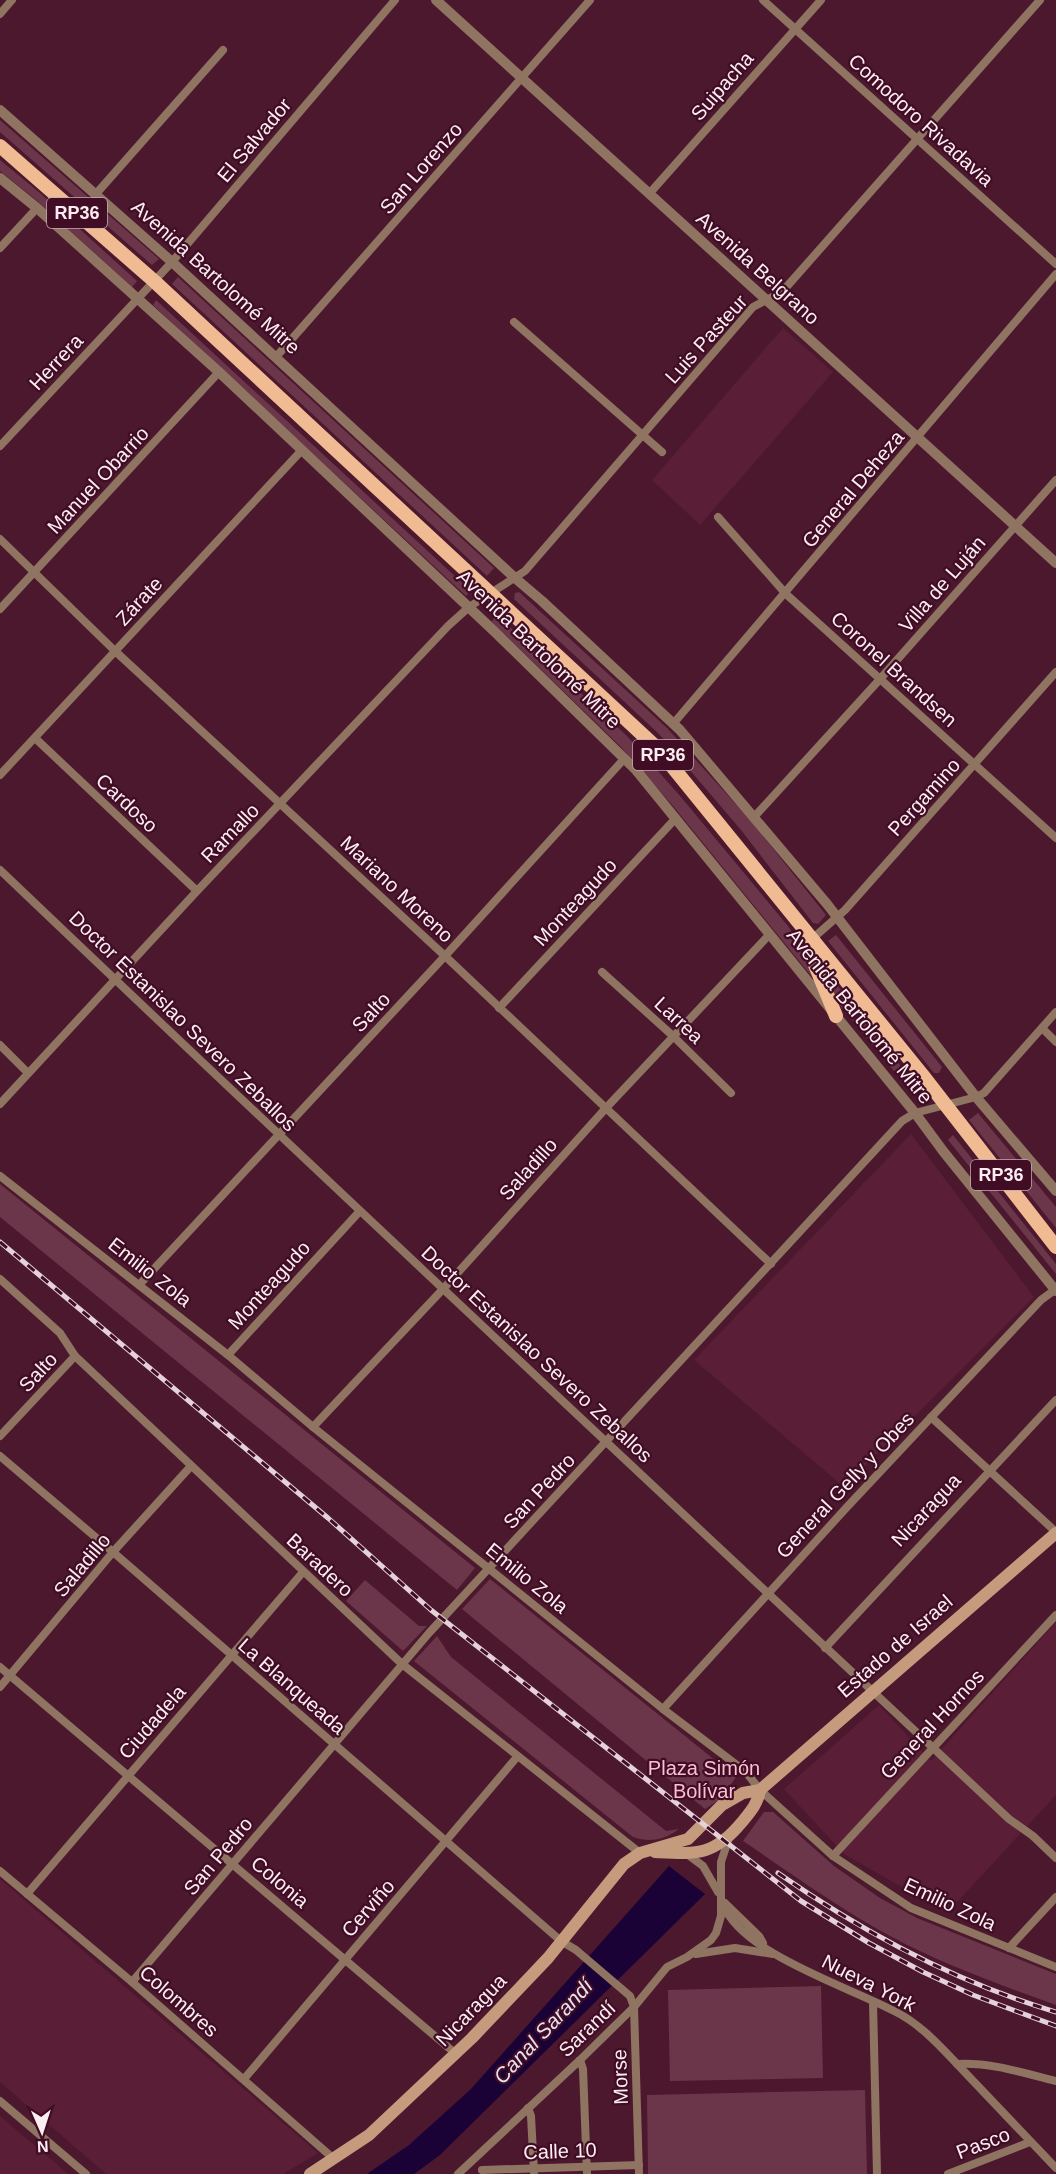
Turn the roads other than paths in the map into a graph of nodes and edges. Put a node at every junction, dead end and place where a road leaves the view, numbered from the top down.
1 (12, 0) edge
2 (395, 0) edge
3 (436, 0) edge
4 (590, 0) edge
5 (764, 0) edge
6 (821, 0) edge
7 (1040, 0) edge
8 (0, 14) edge
9 (795, 28) junction
10 (223, 50) dead end
11 (523, 78) junction
12 (0, 110) edge
13 (916, 140) junction
14 (0, 146) edge
15 (0, 178) edge
16 (649, 194) junction
17 (95, 195) junction
18 (37, 208) junction
19 (0, 248) edge
20 (172, 262) junction
21 (1056, 264) edge
22 (1056, 274) edge
23 (154, 282) junction
24 (137, 299) junction
25 (766, 299) junction
26 (514, 322) dead end
27 (276, 357) junction
28 (219, 372) junction
29 (644, 435) junction
30 (918, 438) junction
31 (0, 446) edge
32 (302, 450) junction
33 (662, 452) dead end
34 (1056, 480) edge
35 (718, 517) dead end
36 (1015, 526) junction
37 (0, 540) edge
38 (1056, 563) edge
39 (35, 572) junction
40 (515, 579) junction
41 (491, 593) junction
42 (786, 594) junction
43 (469, 607) junction
44 (0, 609) edge
45 (115, 651) junction
46 (1056, 672) edge
47 (881, 678) junction
48 (673, 724) junction
49 (34, 738) junction
50 (624, 759) junction
51 (975, 765) junction
52 (0, 775) edge
53 (281, 804) junction
54 (754, 816) junction
55 (676, 818) junction
56 (1056, 838) edge
57 (0, 870) edge
58 (197, 891) junction
59 (837, 916) junction
60 (769, 935) junction
61 (812, 939) junction
62 (445, 956) junction
63 (602, 972) dead end
64 (116, 980) junction
65 (499, 1008) junction
66 (1056, 1012) edge
67 (836, 1016) junction
68 (1042, 1028) junction
69 (673, 1036) junction
70 (1056, 1042) edge
71 (0, 1045) edge
72 (28, 1073) junction
73 (731, 1093) dead end
74 (976, 1097) junction
75 (0, 1104) edge
76 (945, 1104) junction
77 (606, 1108) junction
78 (915, 1113) junction
79 (279, 1135) junction
80 (0, 1176) edge
81 (1056, 1191) edge
82 (359, 1212) junction
83 (1056, 1247) edge
84 (771, 1264) junction
85 (0, 1279) edge
86 (139, 1285) junction
87 (444, 1288) junction
88 (1056, 1290) edge
89 (228, 1355) junction
90 (75, 1356) junction
91 (1056, 1400) edge
92 (931, 1417) junction
93 (313, 1427) junction
94 (0, 1436) edge
95 (607, 1441) junction
96 (0, 1456) edge
97 (191, 1466) junction
98 (989, 1471) junction
99 (1056, 1532) edge
100 (113, 1552) junction
101 (489, 1569) junction
102 (303, 1572) junction
103 (767, 1594) junction
104 (1056, 1615) edge
105 (825, 1648) junction
106 (231, 1655) junction
107 (402, 1664) junction
108 (0, 1667) edge
109 (10, 1676) junction
110 (0, 1687) edge
111 (872, 1692) junction
112 (663, 1709) junction
113 (333, 1744) junction
114 (933, 1748) junction
115 (517, 1757) junction
116 (128, 1775) junction
117 (760, 1790) junction
118 (729, 1838) junction
119 (446, 1842) junction
120 (641, 1852) junction
121 (687, 1854) junction
122 (833, 1856) junction
123 (1056, 1858) edge
124 (233, 1864) junction
125 (0, 1871) edge
126 (27, 1894) junction
127 (1056, 1897) edge
128 (722, 1901) junction
129 (561, 1941) junction
130 (1009, 1948) junction
131 (687, 1957) junction
132 (783, 1957) junction
133 (345, 1959) junction
134 (1056, 1967) edge
135 (132, 1982) junction
136 (873, 2002) junction
137 (634, 2007) junction
138 (456, 2054) junction
139 (580, 2060) junction
140 (957, 2064) junction
141 (244, 2079) junction
142 (1056, 2080) edge
143 (0, 2101) edge
144 (528, 2108) junction
145 (1030, 2142) junction
146 (475, 2158) junction
147 (334, 2159) junction
148 (1056, 2168) edge
149 (639, 2169) edge
150 (534, 2171) edge
151 (586, 2171) edge
152 (482, 2172) edge
153 (86, 2174) edge
154 (310, 2174) edge
155 (458, 2174) edge
156 (877, 2174) edge
157 (948, 2174) edge

1 - 8 street
2 - 20 street, El Salvador
3 - 11 street, Avenida Belgrano
4 - 11 street, San Lorenzo
5 - 9 street, Comodoro Rivadavia
6 - 9 street, Suipacha
7 - 13 street, Luis Pasteur
9 - 13 street, Comodoro Rivadavia
9 - 16 street, Suipacha
10 - 17 street
11 - 16 street, Avenida Belgrano
11 - 27 street, San Lorenzo
12 - 17 street, Avenida Bartolomé Mitre
13 - 21 street, Comodoro Rivadavia
13 - 25 street, Luis Pasteur
14 - 23 main road, Avenida Bartolomé Mitre / RP36
15 - 18 street, Avenida Bartolomé Mitre
16 - 25 street, Avenida Belgrano
17 - 20 street, Avenida Bartolomé Mitre
18 - 19 street
18 - 24 street, Avenida Bartolomé Mitre
20 - 23 street, El Salvador
20 - 27 street, Avenida Bartolomé Mitre
22 - 30 street, General Deheza
23 - 24 street, El Salvador
23 - 41 main road, Avenida Bartolomé Mitre / RP36
24 - 28 street, Avenida Bartolomé Mitre
24 - 31 street, Herrera
25 - 29 street, Luis Pasteur
25 - 30 street, Avenida Belgrano
26 - 29 street
27 - 40 street, Avenida Bartolomé Mitre
28 - 32 street, Avenida Bartolomé Mitre
28 - 39 street, Manuel Obarrio
29 - 33 street
29 - 40 street, Luis Pasteur
30 - 36 street, Avenida Belgrano
30 - 42 street, General Deheza
32 - 43 street, Avenida Bartolomé Mitre
32 - 45 street, Zárate
34 - 36 street, Villa de Luján
35 - 42 street, Coronel Brandsen
36 - 38 street, Avenida Belgrano
36 - 47 street, Villa de Luján
37 - 39 street, Mariano Moreno
39 - 44 street, Manuel Obarrio
39 - 45 street, Mariano Moreno
40 - 41 street, Luis Pasteur
40 - 48 street, Avenida Bartolomé Mitre
41 - 43 street, Ramallo
41 - 61 main road, Avenida Bartolomé Mitre / RP36
42 - 47 street, Coronel Brandsen
42 - 48 street, General Deheza
43 - 50 street, Avenida Bartolomé Mitre
43 - 53 street, Ramallo
45 - 49 street, Zárate
45 - 53 street, Mariano Moreno
46 - 51 street, Pergamino
47 - 51 street, Coronel Brandsen
47 - 54 street, Villa de Luján
48 - 54 street, Avenida Bartolomé Mitre
49 - 52 street, Zárate
49 - 58 street, Cardoso
50 - 55 street, Avenida Bartolomé Mitre
50 - 62 street, Salto
51 - 56 street, Coronel Brandsen
51 - 59 street, Pergamino
53 - 58 street, Ramallo
53 - 62 street, Mariano Moreno
54 - 59 street, Avenida Bartolomé Mitre
55 - 60 street, Avenida Bartolomé Mitre
55 - 65 street, Monteagudo
57 - 64 street, Doctor Estanislao Severo Zeballos
58 - 64 street, Ramallo
59 - 61 street, Pergamino
59 - 74 street, Avenida Bartolomé Mitre
60 - 67 street, Avenida Bartolomé Mitre
60 - 69 street, Saladillo
61 - 67 main road
61 - 76 main road, Avenida Bartolomé Mitre / RP36
62 - 65 street, Mariano Moreno
62 - 79 street, Salto
63 - 69 street, Larrea
64 - 72 street, Ramallo
64 - 79 street, Doctor Estanislao Severo Zeballos
65 - 77 street, Mariano Moreno
66 - 68 street
67 - 78 street, Avenida Bartolomé Mitre
68 - 70 street
68 - 74 street
69 - 73 street, Larrea
69 - 77 street, Saladillo
71 - 72 street
72 - 75 street, Ramallo
74 - 76 street, San Pedro
74 - 81 street, Avenida Bartolomé Mitre
76 - 78 street, San Pedro
76 - 83 main road, Avenida Bartolomé Mitre / RP36
77 - 84 street, Mariano Moreno
77 - 87 street, Saladillo
78 - 84 street, San Pedro
78 - 88 street, Avenida Bartolomé Mitre
79 - 82 street, Doctor Estanislao Severo Zeballos
79 - 86 street, Salto
80 - 86 street, Emilio Zola
82 - 87 street, Doctor Estanislao Severo Zeballos
82 - 89 street, Monteagudo
84 - 95 street, San Pedro
85 - 90 street, Baradero
86 - 89 street, Emilio Zola
87 - 93 street, Saladillo
87 - 95 street, Doctor Estanislao Severo Zeballos
88 - 92 street, General Gelly y Obes
89 - 93 street, Emilio Zola
90 - 94 street, Salto
90 - 97 street, Baradero
91 - 98 street, Nicaragua
92 - 98 street
92 - 103 street, General Gelly y Obes
93 - 101 street, Emilio Zola
95 - 101 street, San Pedro
95 - 103 street, Doctor Estanislao Severo Zeballos
96 - 100 street, La Blanqueada
97 - 100 street, Saladillo
97 - 102 street, Baradero
98 - 99 street
98 - 105 street, Nicaragua
99 - 111 main road, Estado de Israel
100 - 106 street, La Blanqueada
100 - 109 street, Saladillo
101 - 107 street, San Pedro
101 - 112 street, Emilio Zola
102 - 106 street, Ciudadela
102 - 107 street, Baradero
103 - 105 street, Doctor Estanislao Severo Zeballos
103 - 112 street, General Gelly y Obes
104 - 114 street, General Hornos
105 - 111 street, Doctor Estanislao Severo Zeballos
106 - 113 street, La Blanqueada
106 - 116 street, Ciudadela
107 - 113 street, San Pedro
107 - 115 street, Baradero
108 - 109 street, Colonia
109 - 110 street, Saladillo
109 - 116 street, Colonia
111 - 114 street, Doctor Estanislao Severo Zeballos
111 - 117 main road, Estado de Israel
112 - 117 street, Emilio Zola
113 - 119 street, La Blanqueada
113 - 124 street, San Pedro
114 - 122 street, General Hornos
114 - 123 street, Doctor Estanislao Severo Zeballos
115 - 119 street, Cerviño
115 - 120 street, Baradero
116 - 124 street, Colonia
116 - 126 street, Ciudadela
117 - 118 main road, Estado de Israel
117 - 120 main road, Estado de Israel
117 - 122 street, Emilio Zola
118 - 121 main road, Estado de Israel
118 - 128 street
119 - 129 street, La Blanqueada
119 - 133 street, Cerviño
120 - 121 main road, Estado de Israel
120 - 129 main road, Nicaragua
121 - 128 street, Nueva York
122 - 130 street, Emilio Zola
124 - 133 street, Colonia
124 - 135 street, San Pedro
125 - 126 street, Colombres
126 - 135 street, Colombres
127 - 130 street
128 - 131 street, Sarandí
128 - 132 street, Nueva York
129 - 137 street
129 - 138 main road, Nicaragua
130 - 134 street, Emilio Zola
131 - 132 street
131 - 137 street, Sarandí
132 - 136 street, Nueva York
133 - 138 street, Colonia
133 - 141 street, Cerviño
135 - 141 street, Colombres
136 - 140 street, Nueva York
136 - 156 street
137 - 139 street, Sarandí
137 - 149 street, Morse
138 - 147 main road, Nicaragua
139 - 144 street, Sarandí
139 - 151 street
140 - 142 street
140 - 145 street, Nueva York
141 - 147 street, Colombres
143 - 153 street
144 - 146 street, Sarandí
144 - 150 street
145 - 148 street, Nueva York
145 - 157 street, Pasco
146 - 152 street
146 - 155 street, Sarandí
147 - 154 main road, Nicaragua
149 - 151 street, Calle 10
150 - 151 street, Calle 10
150 - 152 street, Calle 10

